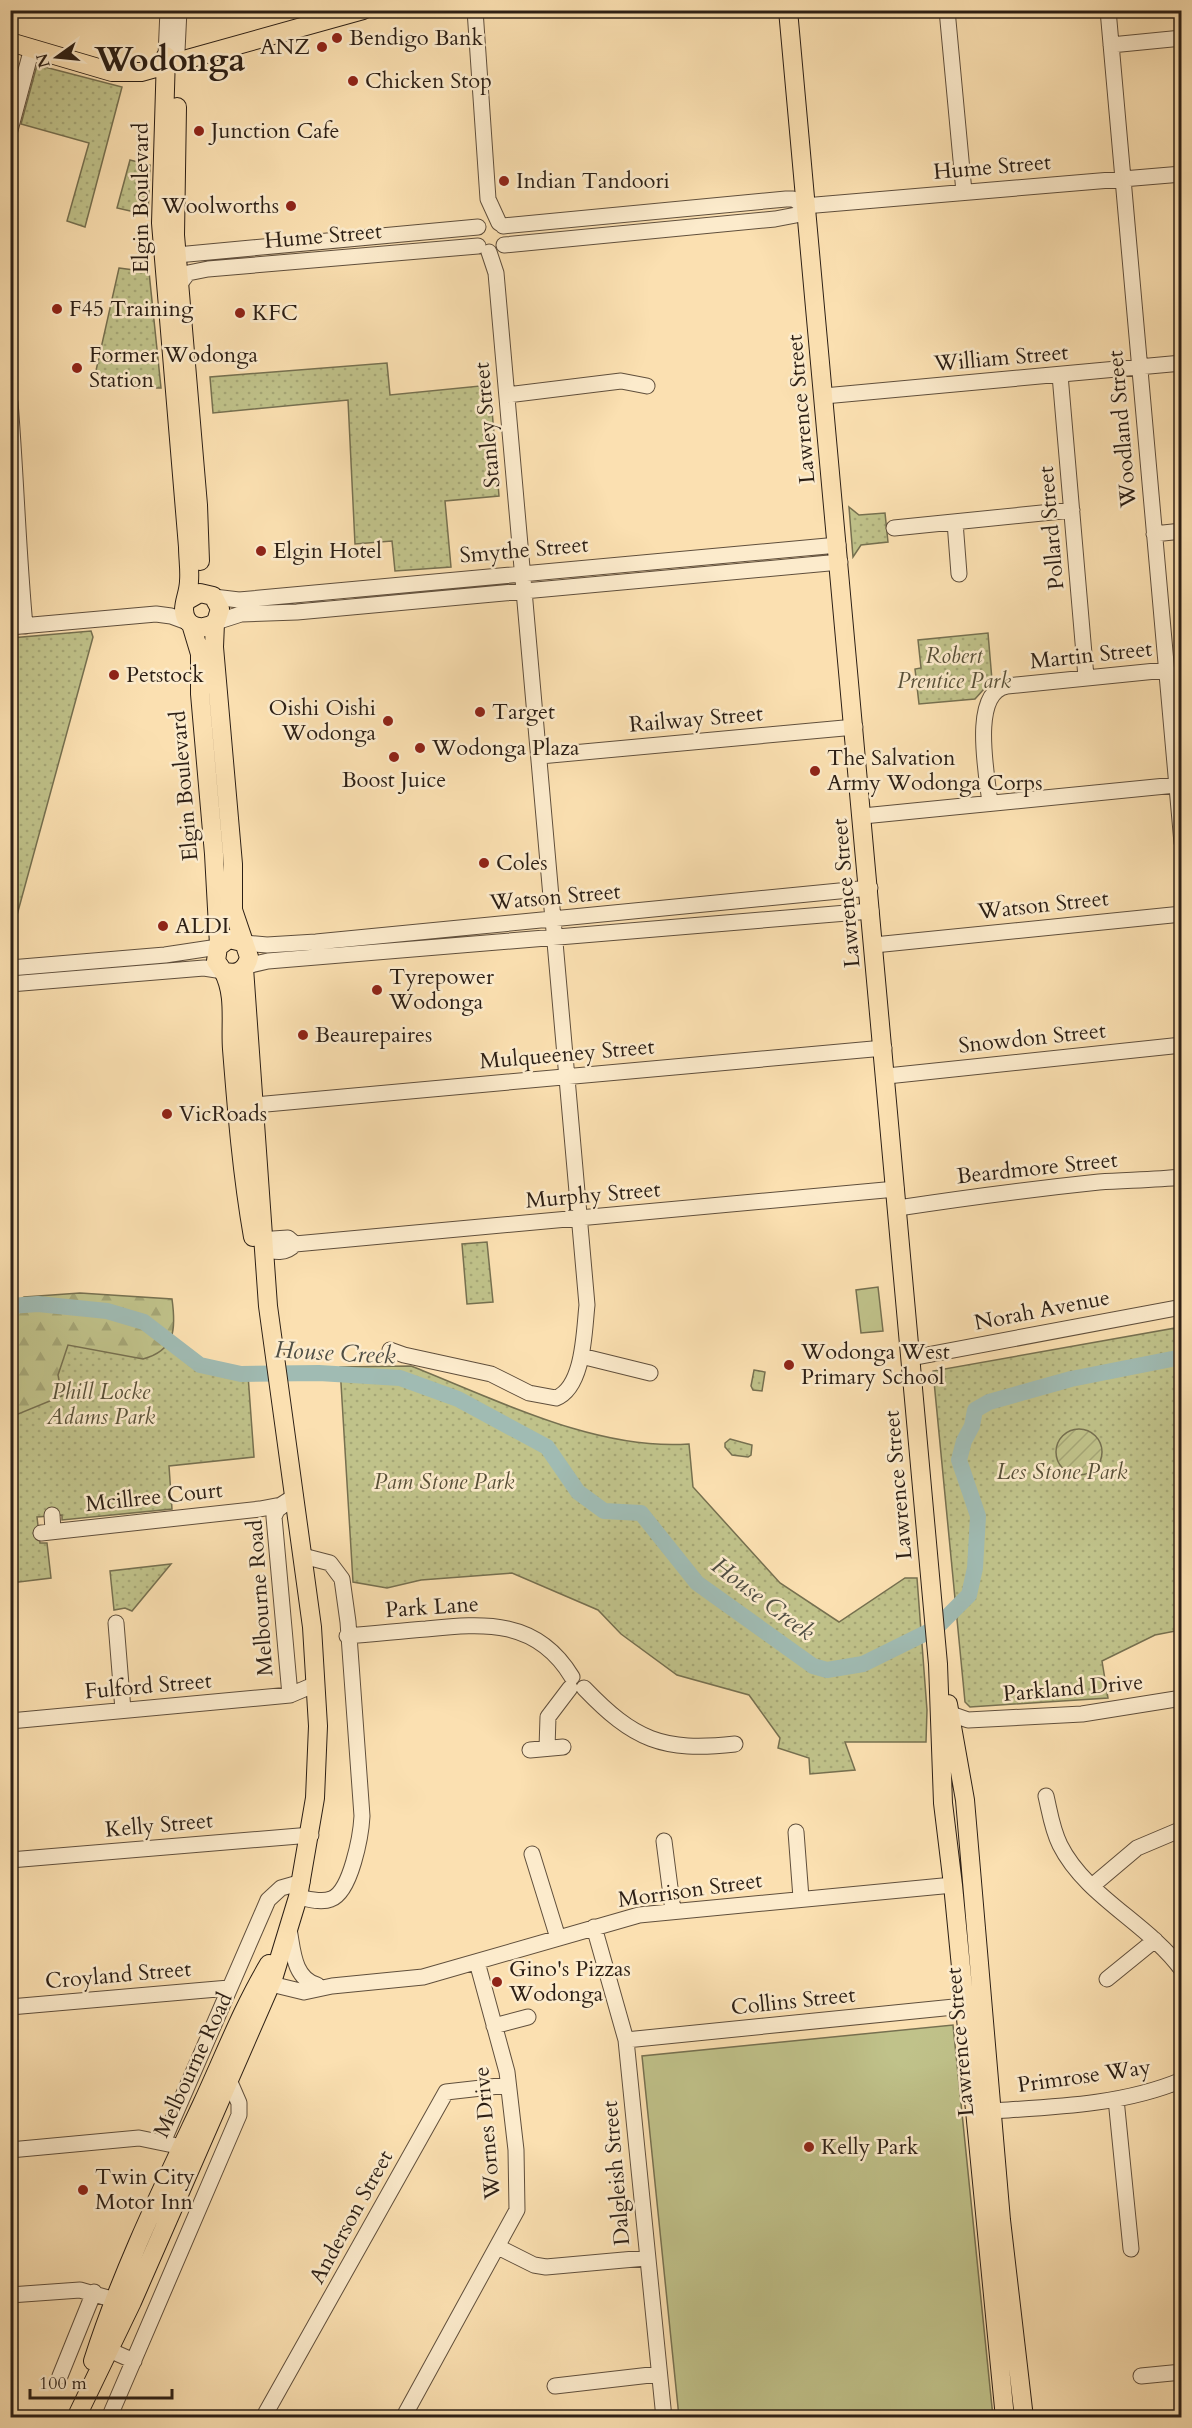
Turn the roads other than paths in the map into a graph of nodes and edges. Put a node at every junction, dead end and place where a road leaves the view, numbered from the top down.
1 (168, 10) edge
2 (179, 10) edge
3 (329, 10) edge
4 (363, 10) edge
5 (475, 10) edge
6 (788, 10) edge
7 (947, 10) edge
8 (1108, 10) edge
9 (10, 34) edge
10 (1182, 38) edge
11 (10, 42) edge
12 (1111, 45) junction
13 (32, 48) junction
14 (172, 59) junction
15 (10, 130) edge
16 (1182, 174) edge
17 (1123, 179) junction
18 (964, 192) junction
19 (773, 200) junction
20 (806, 206) junction
21 (691, 207) junction
22 (578, 219) junction
23 (775, 219) junction
24 (501, 225) junction
25 (693, 226) junction
26 (478, 227) junction
27 (404, 235) junction
28 (580, 236) junction
29 (350, 240) junction
30 (269, 248) junction
31 (493, 248) junction
32 (406, 251) junction
33 (177, 255) junction
34 (351, 256) junction
35 (271, 263) junction
36 (164, 271) junction
37 (179, 285) junction
38 (1182, 363) edge
39 (1139, 367) junction
40 (1060, 375) junction
41 (647, 386) dead end
42 (507, 396) junction
43 (824, 396) junction
44 (10, 402) edge
45 (1072, 510) junction
46 (955, 522) junction
47 (894, 528) dead end
48 (1182, 531) edge
49 (1154, 534) junction
50 (772, 551) junction
51 (839, 554) junction
52 (581, 567) junction
53 (774, 568) junction
54 (522, 573) junction
55 (958, 574) dead end
56 (484, 576) junction
57 (583, 585) junction
58 (352, 589) junction
59 (524, 590) junction
60 (295, 594) junction
61 (486, 594) junction
62 (213, 597) junction
63 (186, 601) junction
64 (353, 606) junction
65 (297, 612) junction
66 (156, 614) junction
67 (216, 622) junction
68 (190, 623) junction
69 (18, 627) edge
70 (1166, 670) junction
71 (1086, 677) junction
72 (855, 727) junction
73 (540, 756) junction
74 (1176, 785) junction
75 (990, 803) junction
76 (863, 816) junction
77 (1182, 843) edge
78 (870, 888) junction
79 (825, 893) junction
80 (871, 911) junction
81 (827, 914) junction
82 (1182, 914) edge
83 (588, 916) junction
84 (553, 919) junction
85 (520, 922) junction
86 (590, 934) junction
87 (375, 936) junction
88 (555, 938) junction
89 (522, 940) junction
90 (243, 942) junction
91 (316, 942) junction
92 (874, 945) junction
93 (218, 946) junction
94 (377, 953) junction
95 (317, 958) junction
96 (81, 963) junction
97 (245, 967) junction
98 (10, 968) edge
99 (223, 971) junction
100 (84, 979) junction
101 (10, 984) edge
102 (1182, 1045) edge
103 (884, 1048) junction
104 (568, 1076) junction
105 (887, 1076) junction
106 (255, 1105) junction
107 (257, 1139) junction
108 (240, 1146) junction
109 (1182, 1177) edge
110 (896, 1190) junction
111 (898, 1208) junction
112 (255, 1214) junction
113 (580, 1219) junction
114 (259, 1248) junction
115 (1182, 1307) edge
116 (390, 1350) dead end
117 (580, 1356) junction
118 (911, 1358) junction
119 (650, 1373) dead end
120 (291, 1499) junction
121 (260, 1509) junction
122 (274, 1524) junction
123 (49, 1526) dead end
124 (303, 1556) junction
125 (116, 1623) dead end
126 (347, 1636) junction
127 (575, 1684) junction
128 (317, 1692) junction
129 (290, 1695) junction
130 (1182, 1698) edge
131 (123, 1710) junction
132 (10, 1721) edge
133 (953, 1721) junction
134 (735, 1744) dead end
135 (530, 1750) dead end
136 (1046, 1796) dead end
137 (1182, 1829) edge
138 (796, 1832) dead end
139 (311, 1835) junction
140 (664, 1842) dead end
141 (532, 1854) dead end
142 (10, 1860) edge
143 (962, 1884) junction
144 (1092, 1886) junction
145 (300, 1889) junction
146 (801, 1898) junction
147 (674, 1911) junction
148 (594, 1927) junction
149 (287, 1934) junction
150 (558, 1938) junction
151 (1155, 1940) junction
152 (477, 1962) junction
153 (1182, 1970) edge
154 (270, 1977) junction
155 (1107, 1979) dead end
156 (324, 1985) junction
157 (229, 1988) junction
158 (972, 2005) junction
159 (10, 2007) edge
160 (528, 2017) dead end
161 (494, 2026) junction
162 (626, 2040) junction
163 (1182, 2080) edge
164 (222, 2085) junction
165 (508, 2085) junction
166 (1116, 2099) junction
167 (982, 2112) junction
168 (163, 2142) junction
169 (181, 2148) junction
170 (10, 2150) edge
171 (993, 2221) junction
172 (498, 2247) junction
173 (1131, 2249) dead end
174 (646, 2258) junction
175 (94, 2292) junction
176 (10, 2295) edge
177 (124, 2301) junction
178 (109, 2350) junction
179 (134, 2361) junction
180 (1182, 2372) edge
181 (659, 2374) junction
182 (60, 2376) dead end
183 (1141, 2376) dead end
184 (555, 2386) dead end
185 (76, 2417) edge
186 (109, 2418) edge
187 (263, 2418) edge
188 (403, 2418) edge
189 (664, 2418) edge
190 (1005, 2418) edge
191 (1024, 2418) edge

1 - 14 street, Elgin Boulevard
2 - 14 street, Elgin Boulevard
3 - 14 main road
4 - 14 main road
5 - 24 street
6 - 20 main road, Lawrence Street
7 - 18 street
8 - 12 street, Woodland Street
9 - 14 main road
10 - 12 street
11 - 13 main road
12 - 17 street, Woodland Street
13 - 14 main road
13 - 15 street
14 - 33 main road, Elgin Boulevard
14 - 36 main road, Elgin Boulevard
16 - 17 street, Hume Street
17 - 18 street, Hume Street
17 - 39 street, Woodland Street
18 - 20 street, Hume Street
19 - 20 street, Hume Street
19 - 21 street, Hume Street
19 - 23 street
20 - 23 street, Hume Street
20 - 43 main road, Lawrence Street
21 - 22 street, Hume Street
21 - 25 street
22 - 24 street, Hume Street
22 - 28 street
23 - 25 street, Hume Street
24 - 26 street
24 - 31 street
25 - 28 street, Hume Street
26 - 27 street, Hume Street
26 - 31 street
27 - 29 street, Hume Street
27 - 32 street
28 - 31 street, Hume Street
29 - 30 street, Hume Street
29 - 34 street
30 - 33 street, Hume Street
30 - 35 street
31 - 32 street, Hume Street
31 - 42 street, Stanley Street
32 - 34 street, Hume Street
33 - 36 street
33 - 37 main road, Elgin Boulevard
34 - 35 street, Hume Street
35 - 37 street, Hume Street
36 - 63 main road, Elgin Boulevard
37 - 62 main road, Elgin Boulevard
38 - 39 street, William Street
39 - 40 street, William Street
39 - 49 street, Woodland Street
40 - 43 street, William Street
40 - 45 street, Pollard Street
41 - 42 street
42 - 54 street, Stanley Street
43 - 51 main road, Lawrence Street
44 - 69 street
45 - 46 street
45 - 71 street, Pollard Street
46 - 47 street
46 - 55 street
48 - 49 street
49 - 70 street, Woodland Street
50 - 51 street, Smythe Street
50 - 52 street, Smythe Street
50 - 53 street
51 - 53 street, Smythe Street
51 - 72 main road, Lawrence Street
52 - 54 street, Smythe Street
52 - 57 street
53 - 57 street, Smythe Street
54 - 56 street, Smythe Street
54 - 59 street, Stanley Street
56 - 58 street, Smythe Street
56 - 61 street
57 - 59 street, Smythe Street
58 - 60 street, Smythe Street
58 - 64 street
59 - 61 street, Smythe Street
59 - 73 street
60 - 62 street, Smythe Street
60 - 65 street
61 - 64 street, Smythe Street
62 - 63 main road
62 - 67 main road
63 - 66 street
63 - 68 main road
64 - 65 street, Smythe Street
65 - 67 street, Smythe Street
66 - 68 street
66 - 69 street
67 - 68 main road
67 - 90 main road, Elgin Boulevard
68 - 93 main road, Elgin Boulevard
70 - 71 street, Martin Street
70 - 74 street, Woodland Street
71 - 75 street, Martin Street
72 - 73 street, Railway Street
72 - 76 main road, Lawrence Street
73 - 84 street
74 - 75 street
74 - 77 street, Woodland Street
75 - 76 street
76 - 78 main road, Lawrence Street
78 - 79 street, Watson Street
78 - 80 main road, Lawrence Street
79 - 81 street
79 - 83 street, Watson Street
80 - 81 street, Watson Street
80 - 92 main road, Lawrence Street
81 - 86 street, Watson Street
82 - 92 street, Watson Street
83 - 84 street, Watson Street
83 - 86 street
84 - 85 street, Watson Street
84 - 88 street
85 - 87 street, Watson Street
85 - 89 street
86 - 88 street, Watson Street
87 - 91 street, Watson Street
87 - 94 street
88 - 89 street, Watson Street
88 - 104 street
89 - 94 street, Watson Street
90 - 91 street, Watson Street
90 - 93 main road
90 - 97 main road
91 - 95 street
92 - 103 main road, Lawrence Street
93 - 96 street
93 - 99 main road
94 - 95 street, Watson Street
95 - 97 street, Watson Street
96 - 98 street
96 - 100 street
97 - 99 main road
97 - 106 main road
99 - 100 street
99 - 108 main road
100 - 101 street
102 - 105 street, Snowdon Street
103 - 104 street, Mulqueeney Street
103 - 105 main road, Lawrence Street
104 - 106 street, Mulqueeney Street
104 - 113 street
105 - 110 main road, Lawrence Street
106 - 107 main road
107 - 108 main road
107 - 112 main road
108 - 112 main road
109 - 111 street, Beardmore Street
110 - 111 main road, Lawrence Street
110 - 113 street, Murphy Street
111 - 118 main road, Lawrence Street
112 - 114 main road
113 - 114 street, Murphy Street
113 - 117 street
114 - 120 main road, Melbourne Road
115 - 118 street, Norah Avenue
116 - 117 street
117 - 119 street
118 - 133 main road, Lawrence Street
120 - 121 street, Mcillree Court
120 - 122 street, Melbourne Road
120 - 124 main road, Melbourne Road
121 - 122 street
121 - 123 street, Mcillree Court
122 - 129 street, Melbourne Road
124 - 126 street, Melbourne Road
124 - 128 main road, Melbourne Road
125 - 131 street
126 - 127 street, Park Lane
126 - 145 street, Melbourne Road
127 - 134 street, Park Lane
127 - 135 street
128 - 129 street, Fulford Street
128 - 139 main road, Melbourne Road
129 - 131 street, Fulford Street
130 - 133 street, Parkland Drive
131 - 132 street, Fulford Street
133 - 143 main road, Lawrence Street
136 - 144 street
137 - 144 street
138 - 146 street
139 - 142 street, Kelly Street
139 - 145 main road, Melbourne Road
140 - 147 street
141 - 150 street
143 - 146 street, Morrison Street
143 - 158 main road, Lawrence Street
144 - 151 street
145 - 149 main road, Melbourne Road
145 - 157 street, Melbourne Road
146 - 147 street, Morrison Street
147 - 148 street, Morrison Street
148 - 150 street, Morrison Street
148 - 162 street, Dalgleish Street
149 - 154 main road, Melbourne Road
149 - 156 street
150 - 152 street, Morrison Street
151 - 153 street
151 - 155 street
152 - 156 street, Morrison Street
152 - 161 street, Wornes Drive
154 - 156 street, Morrison Street
154 - 164 main road, Melbourne Road
157 - 159 street, Croyland Street
157 - 168 street, Melbourne Road
158 - 162 street, Collins Street
158 - 167 main road, Lawrence Street
160 - 161 street
161 - 165 street, Wornes Drive
162 - 174 street, Dalgleish Street
163 - 166 street, Primrose Way
164 - 169 main road, Melbourne Road
164 - 177 main road, Melbourne Road
164 - 179 street, Melbourne Road
165 - 172 street, Wornes Drive
165 - 187 street, Anderson Street
166 - 167 street, Primrose Way
166 - 173 street
167 - 171 main road, Lawrence Street
168 - 169 street
168 - 170 street
169 - 177 main road, Melbourne Road
171 - 190 main road, Lawrence Street
171 - 191 main road, Lawrence Street
172 - 174 street
172 - 188 street, Wornes Drive
174 - 181 street, Dalgleish Street
175 - 176 street
175 - 177 street
175 - 182 street
177 - 178 main road, Melbourne Road
177 - 185 main road, Melbourne Road
178 - 179 street
178 - 185 main road, Melbourne Road
179 - 186 street, Melbourne Road
180 - 183 street
181 - 184 street
181 - 189 street, Dalgleish Street

